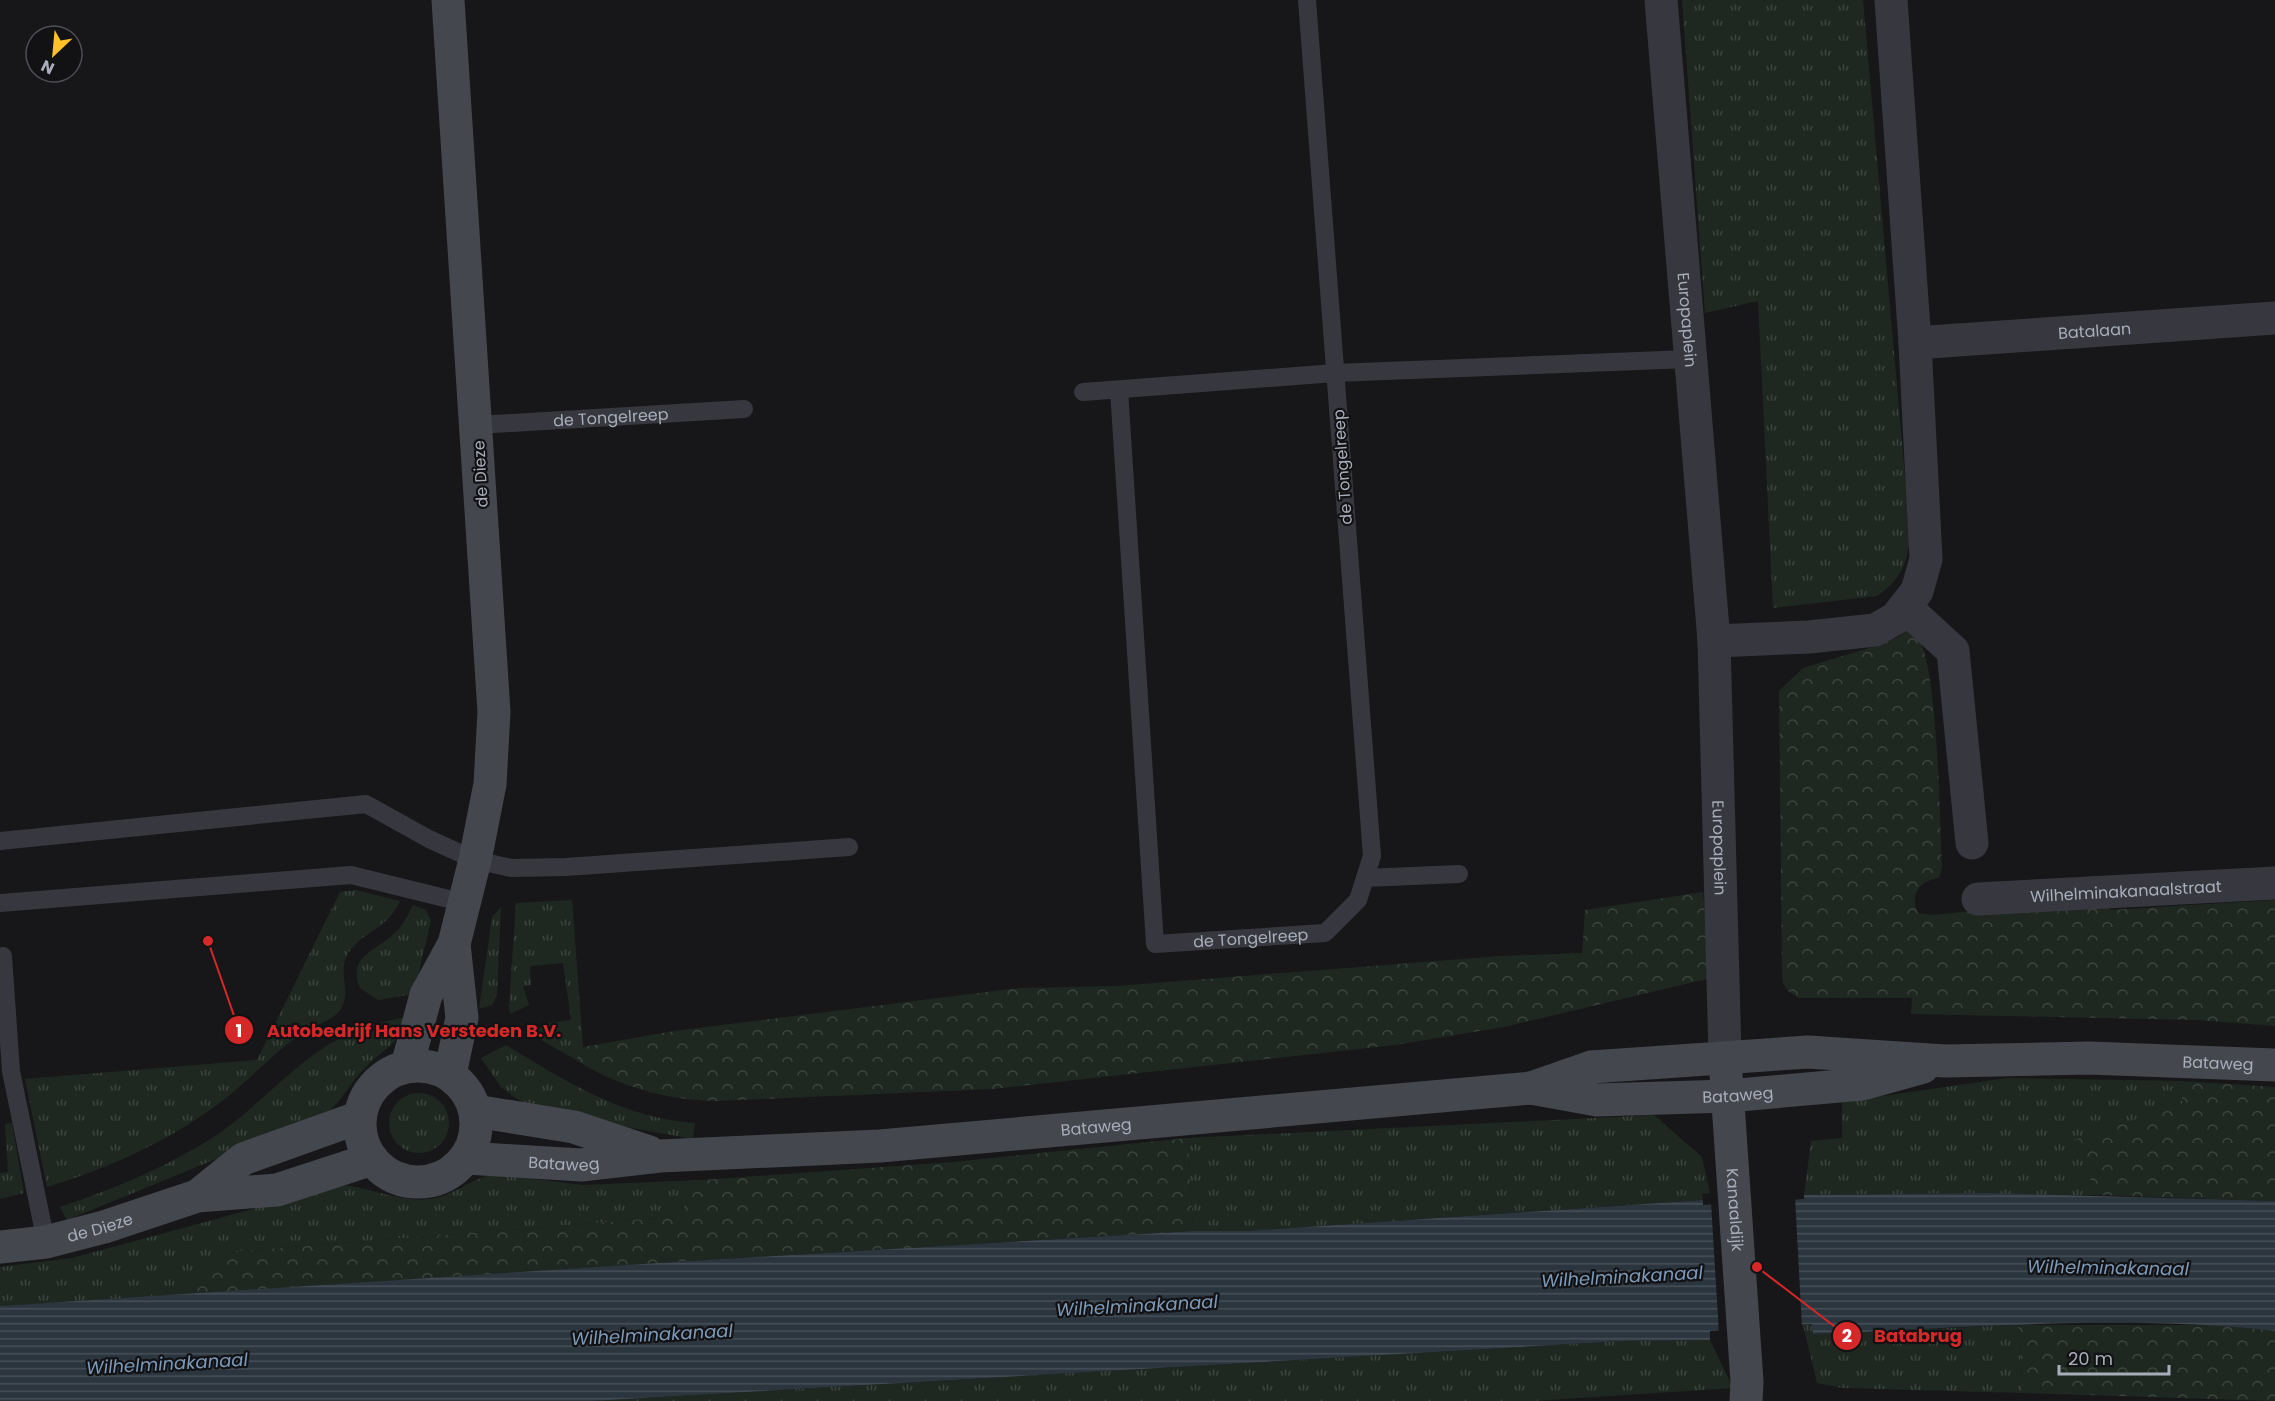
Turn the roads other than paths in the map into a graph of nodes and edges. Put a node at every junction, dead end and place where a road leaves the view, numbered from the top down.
1 (448, 0) edge
2 (1307, 0) edge
3 (1660, 0) edge
4 (1891, 0) edge
5 (2275, 318) edge
6 (1915, 343) junction
7 (1688, 359) junction
8 (1335, 373) junction
9 (1119, 390) junction
10 (1083, 392) dead end
11 (744, 409) dead end
12 (477, 425) junction
13 (1905, 607) junction
14 (1714, 641) junction
15 (0, 841) edge
16 (1972, 843) dead end
17 (849, 847) dead end
18 (476, 860) junction
19 (1459, 874) dead end
20 (1365, 878) junction
21 (2275, 883) edge
22 (1978, 899) dead end
23 (0, 903) edge
24 (465, 903) junction
25 (454, 944) junction
26 (3, 957) dead end
27 (1725, 1056) junction
28 (1945, 1061) junction
29 (2275, 1065) edge
30 (407, 1066) junction
31 (450, 1074) junction
32 (1531, 1088) junction
33 (1728, 1096) junction
34 (9, 1103) edge
35 (475, 1111) junction
36 (360, 1118) junction
37 (660, 1156) junction
38 (466, 1158) junction
39 (372, 1160) junction
40 (196, 1196) junction
41 (46, 1242) junction
42 (0, 1247) edge
43 (1746, 1391) edge

1 - 12 street, de Dieze
2 - 8 lane, de Tongelreep
3 - 7 street, Europaplein
4 - 6 street
5 - 6 street, Batalaan
6 - 13 street
7 - 8 lane
7 - 14 street, Europaplein
8 - 9 lane
8 - 20 lane, de Tongelreep
9 - 10 lane
9 - 20 lane, de Tongelreep
11 - 12 lane, de Tongelreep
12 - 18 street, de Dieze
13 - 14 street
13 - 16 street
14 - 27 street, Europaplein
15 - 18 lane
17 - 18 lane
18 - 24 street, de Dieze
19 - 20 lane
21 - 22 street, Wilhelminakanaalstraat
23 - 24 lane
24 - 25 street, de Dieze
25 - 30 street, de Dieze
25 - 31 street, de Dieze
26 - 34 lane
27 - 28 street, Bataweg
27 - 32 street, Bataweg
27 - 33 street, Kanaaldijk
28 - 29 street, Bataweg
28 - 33 street, Bataweg
30 - 31 street
30 - 36 street
31 - 35 street
32 - 33 street, Bataweg
32 - 37 street, Bataweg
33 - 43 street, Kanaaldijk
34 - 41 lane
35 - 37 street, Bataweg
35 - 38 street
36 - 39 street
36 - 40 street, de Dieze
37 - 38 street, Bataweg
38 - 39 street
39 - 40 street, de Dieze
40 - 41 street, de Dieze
41 - 42 street, de Dieze

